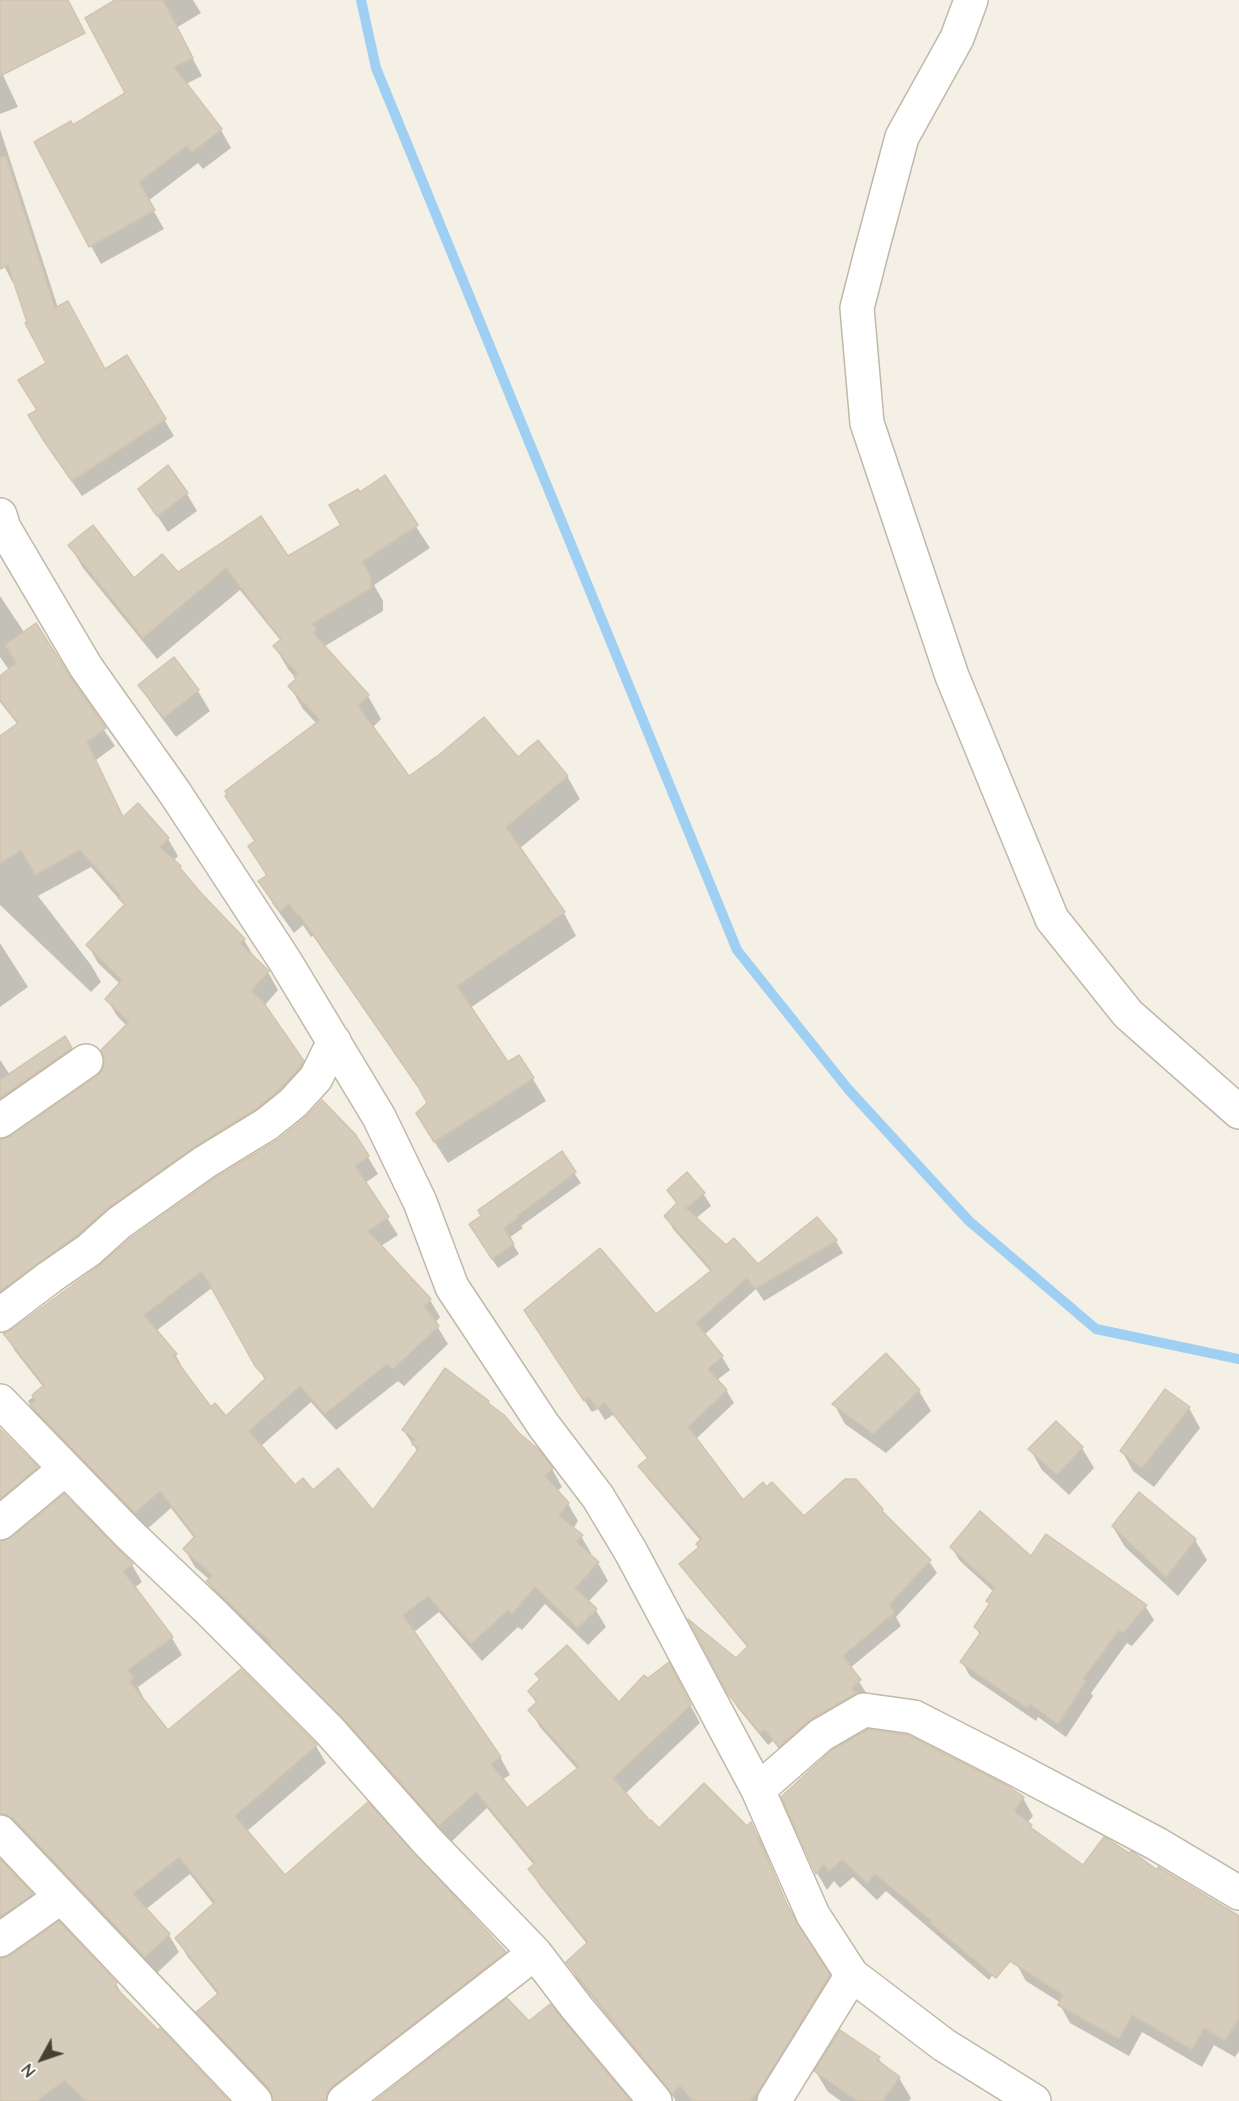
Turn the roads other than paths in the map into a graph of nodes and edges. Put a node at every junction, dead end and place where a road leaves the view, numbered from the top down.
1 (971, 0) edge
2 (0, 515) edge
3 (334, 1041) junction
4 (86, 1061) dead end
5 (1239, 1112) edge
6 (0, 1121) edge
7 (0, 1314) edge
8 (0, 1401) edge
9 (64, 1469) junction
10 (0, 1523) edge
11 (758, 1790) junction
12 (0, 1832) edge
13 (1239, 1893) edge
14 (61, 1897) junction
15 (0, 1940) edge
16 (535, 1953) junction
17 (852, 1975) junction
18 (255, 2101) edge
19 (344, 2101) edge
20 (655, 2101) edge
21 (774, 2101) edge
22 (1034, 2101) edge

1 - 5 street
2 - 3 street
3 - 7 street
3 - 11 street
4 - 6 street
8 - 9 street
9 - 10 street
9 - 16 street
11 - 13 street
11 - 17 street
12 - 14 street
14 - 15 street
14 - 18 street
16 - 19 street
16 - 20 street
17 - 21 street
17 - 22 street

